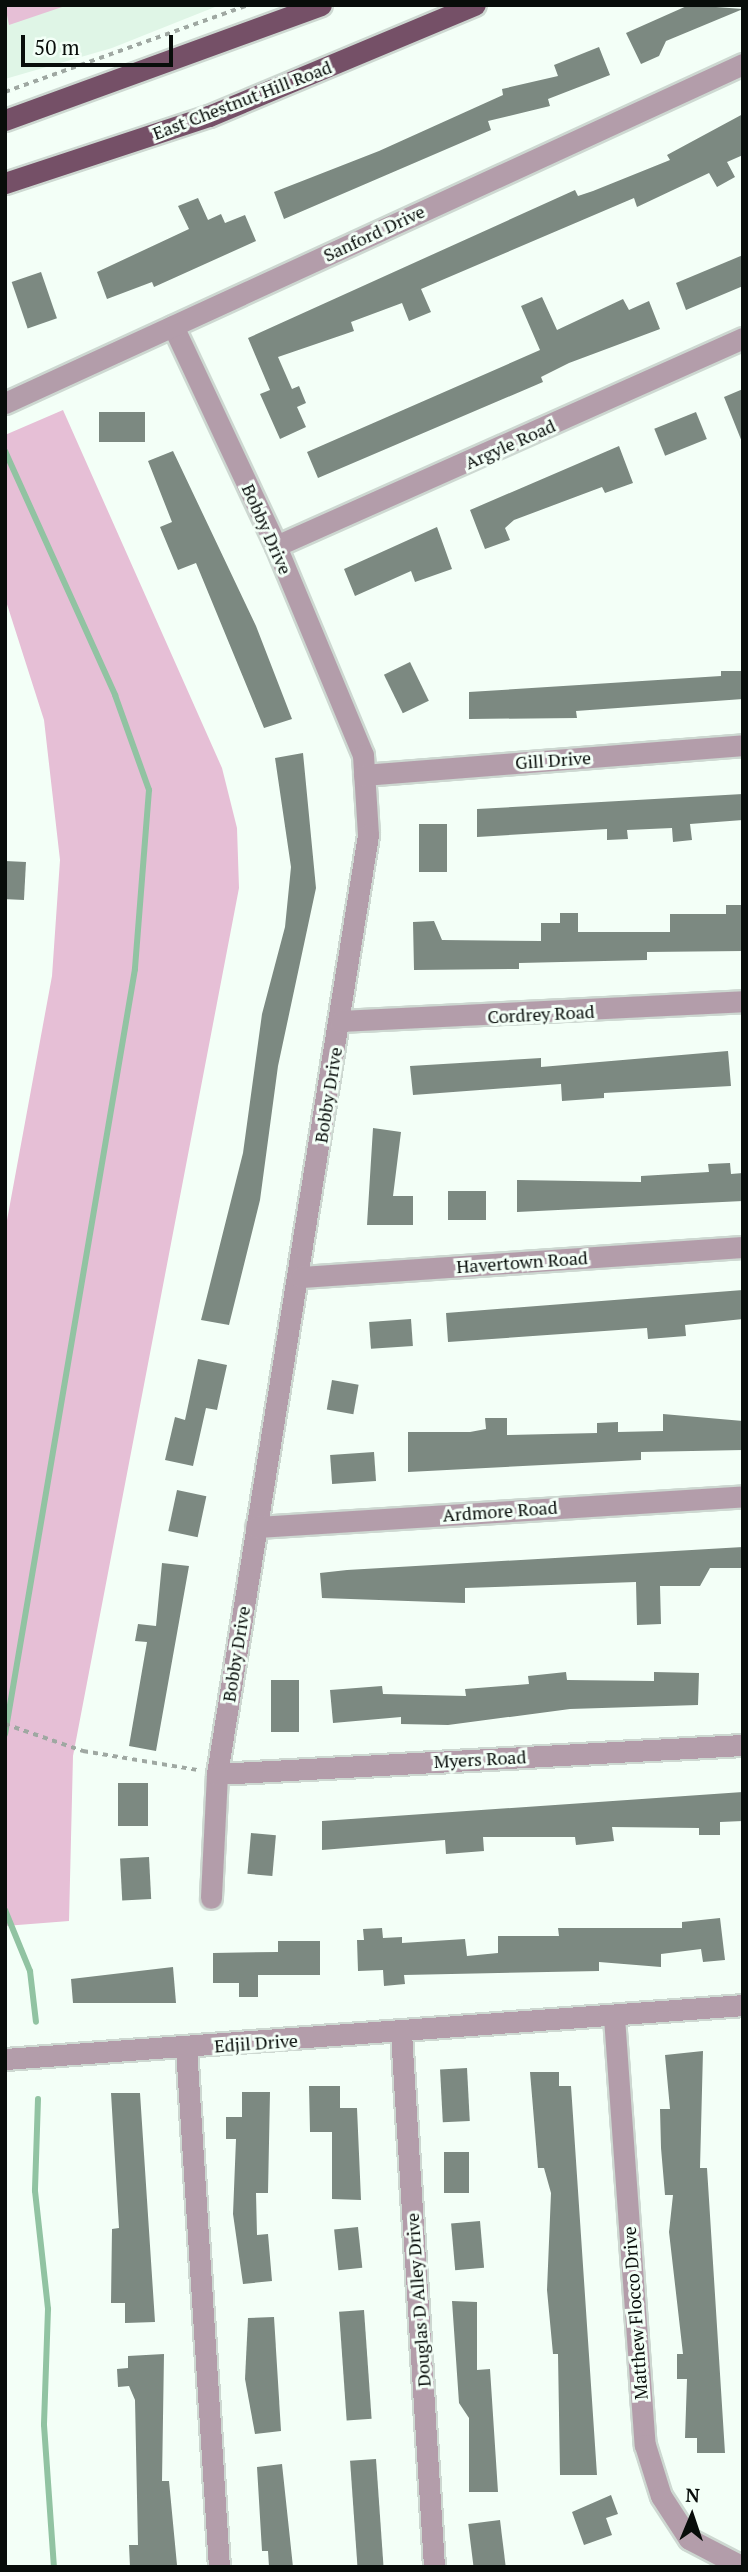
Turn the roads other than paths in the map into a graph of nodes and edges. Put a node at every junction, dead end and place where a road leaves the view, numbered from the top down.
1 (321, 5) edge
2 (475, 5) edge
3 (743, 64) edge
4 (5, 120) edge
5 (10, 184) edge
6 (173, 326) junction
7 (743, 338) edge
8 (8, 395) edge
9 (276, 546) junction
10 (743, 745) edge
11 (364, 775) junction
12 (743, 1001) edge
13 (340, 1021) junction
14 (743, 1247) edge
15 (301, 1277) junction
16 (743, 1496) edge
17 (256, 1527) junction
18 (743, 1745) edge
19 (217, 1774) junction
20 (211, 1898) dead end
21 (743, 2005) edge
22 (614, 2017) junction
23 (401, 2033) junction
24 (186, 2047) junction
25 (5, 2059) edge
26 (219, 2567) edge
27 (434, 2567) edge
28 (743, 2567) edge

1 - 4 main road
2 - 5 main road, East Chestnut Hill Road
3 - 6 street, Sanford Drive
6 - 8 street, Sanford Drive
6 - 9 street, Bobby Drive
7 - 9 street, Argyle Road
9 - 11 street, Bobby Drive
10 - 11 street, Gill Drive
11 - 13 street, Bobby Drive
12 - 13 street, Cordrey Road
13 - 15 street, Bobby Drive
14 - 15 street, Havertown Road
15 - 17 street, Bobby Drive
16 - 17 street, Ardmore Road
17 - 19 street, Bobby Drive
18 - 19 street, Myers Road
19 - 20 street, Bobby Drive
21 - 22 street
22 - 23 street, Edjil Drive
22 - 28 street, Matthew Flocco Drive
23 - 24 street, Edjil Drive
23 - 27 street, Douglas D Alley Drive
24 - 25 street, Edjil Drive
24 - 26 street

